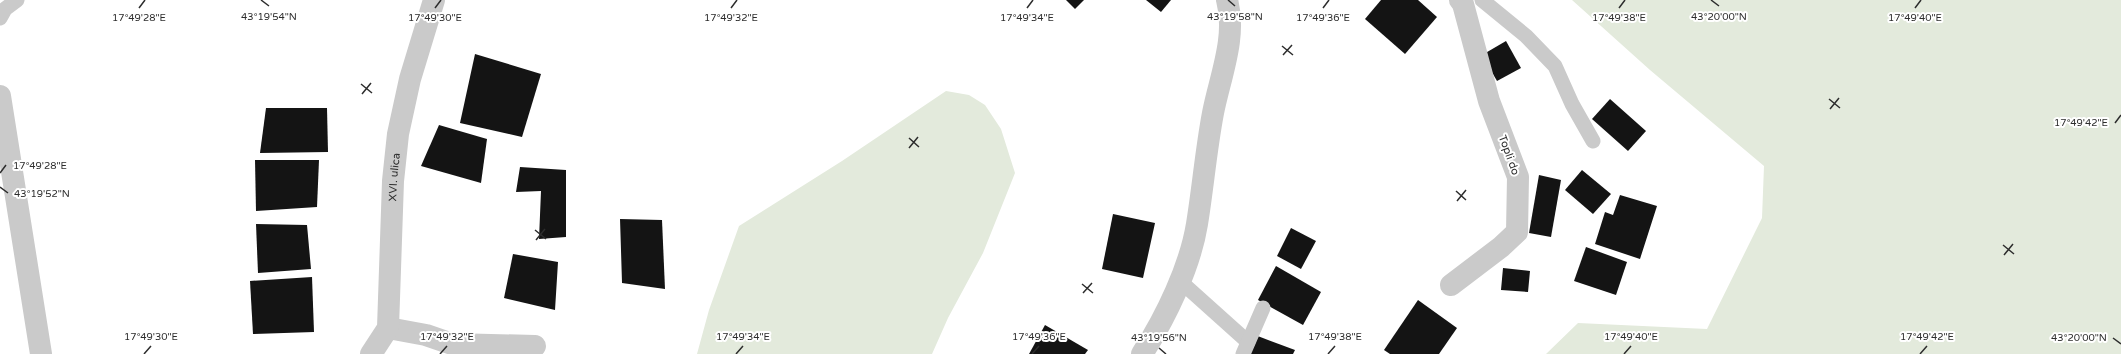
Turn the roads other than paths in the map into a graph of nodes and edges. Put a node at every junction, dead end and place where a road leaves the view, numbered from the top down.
1 (16, 0) edge
2 (434, 0) edge
3 (1227, 0) edge
4 (1460, 0) edge
5 (1482, 0) edge
6 (0, 18) edge
7 (0, 96) edge
8 (1593, 141) dead end
9 (1180, 281) junction
10 (1451, 285) dead end
11 (1263, 308) dead end
12 (388, 328) junction
13 (535, 346) dead end
14 (1245, 348) edge
15 (41, 354) edge
16 (371, 354) edge
17 (1142, 354) edge

1 - 6 lane
2 - 12 street, XVI. ulica
3 - 9 street
4 - 10 street, Topli do
5 - 8 lane
7 - 15 street
9 - 14 lane
9 - 17 street
11 - 14 lane
12 - 13 street
12 - 16 street

